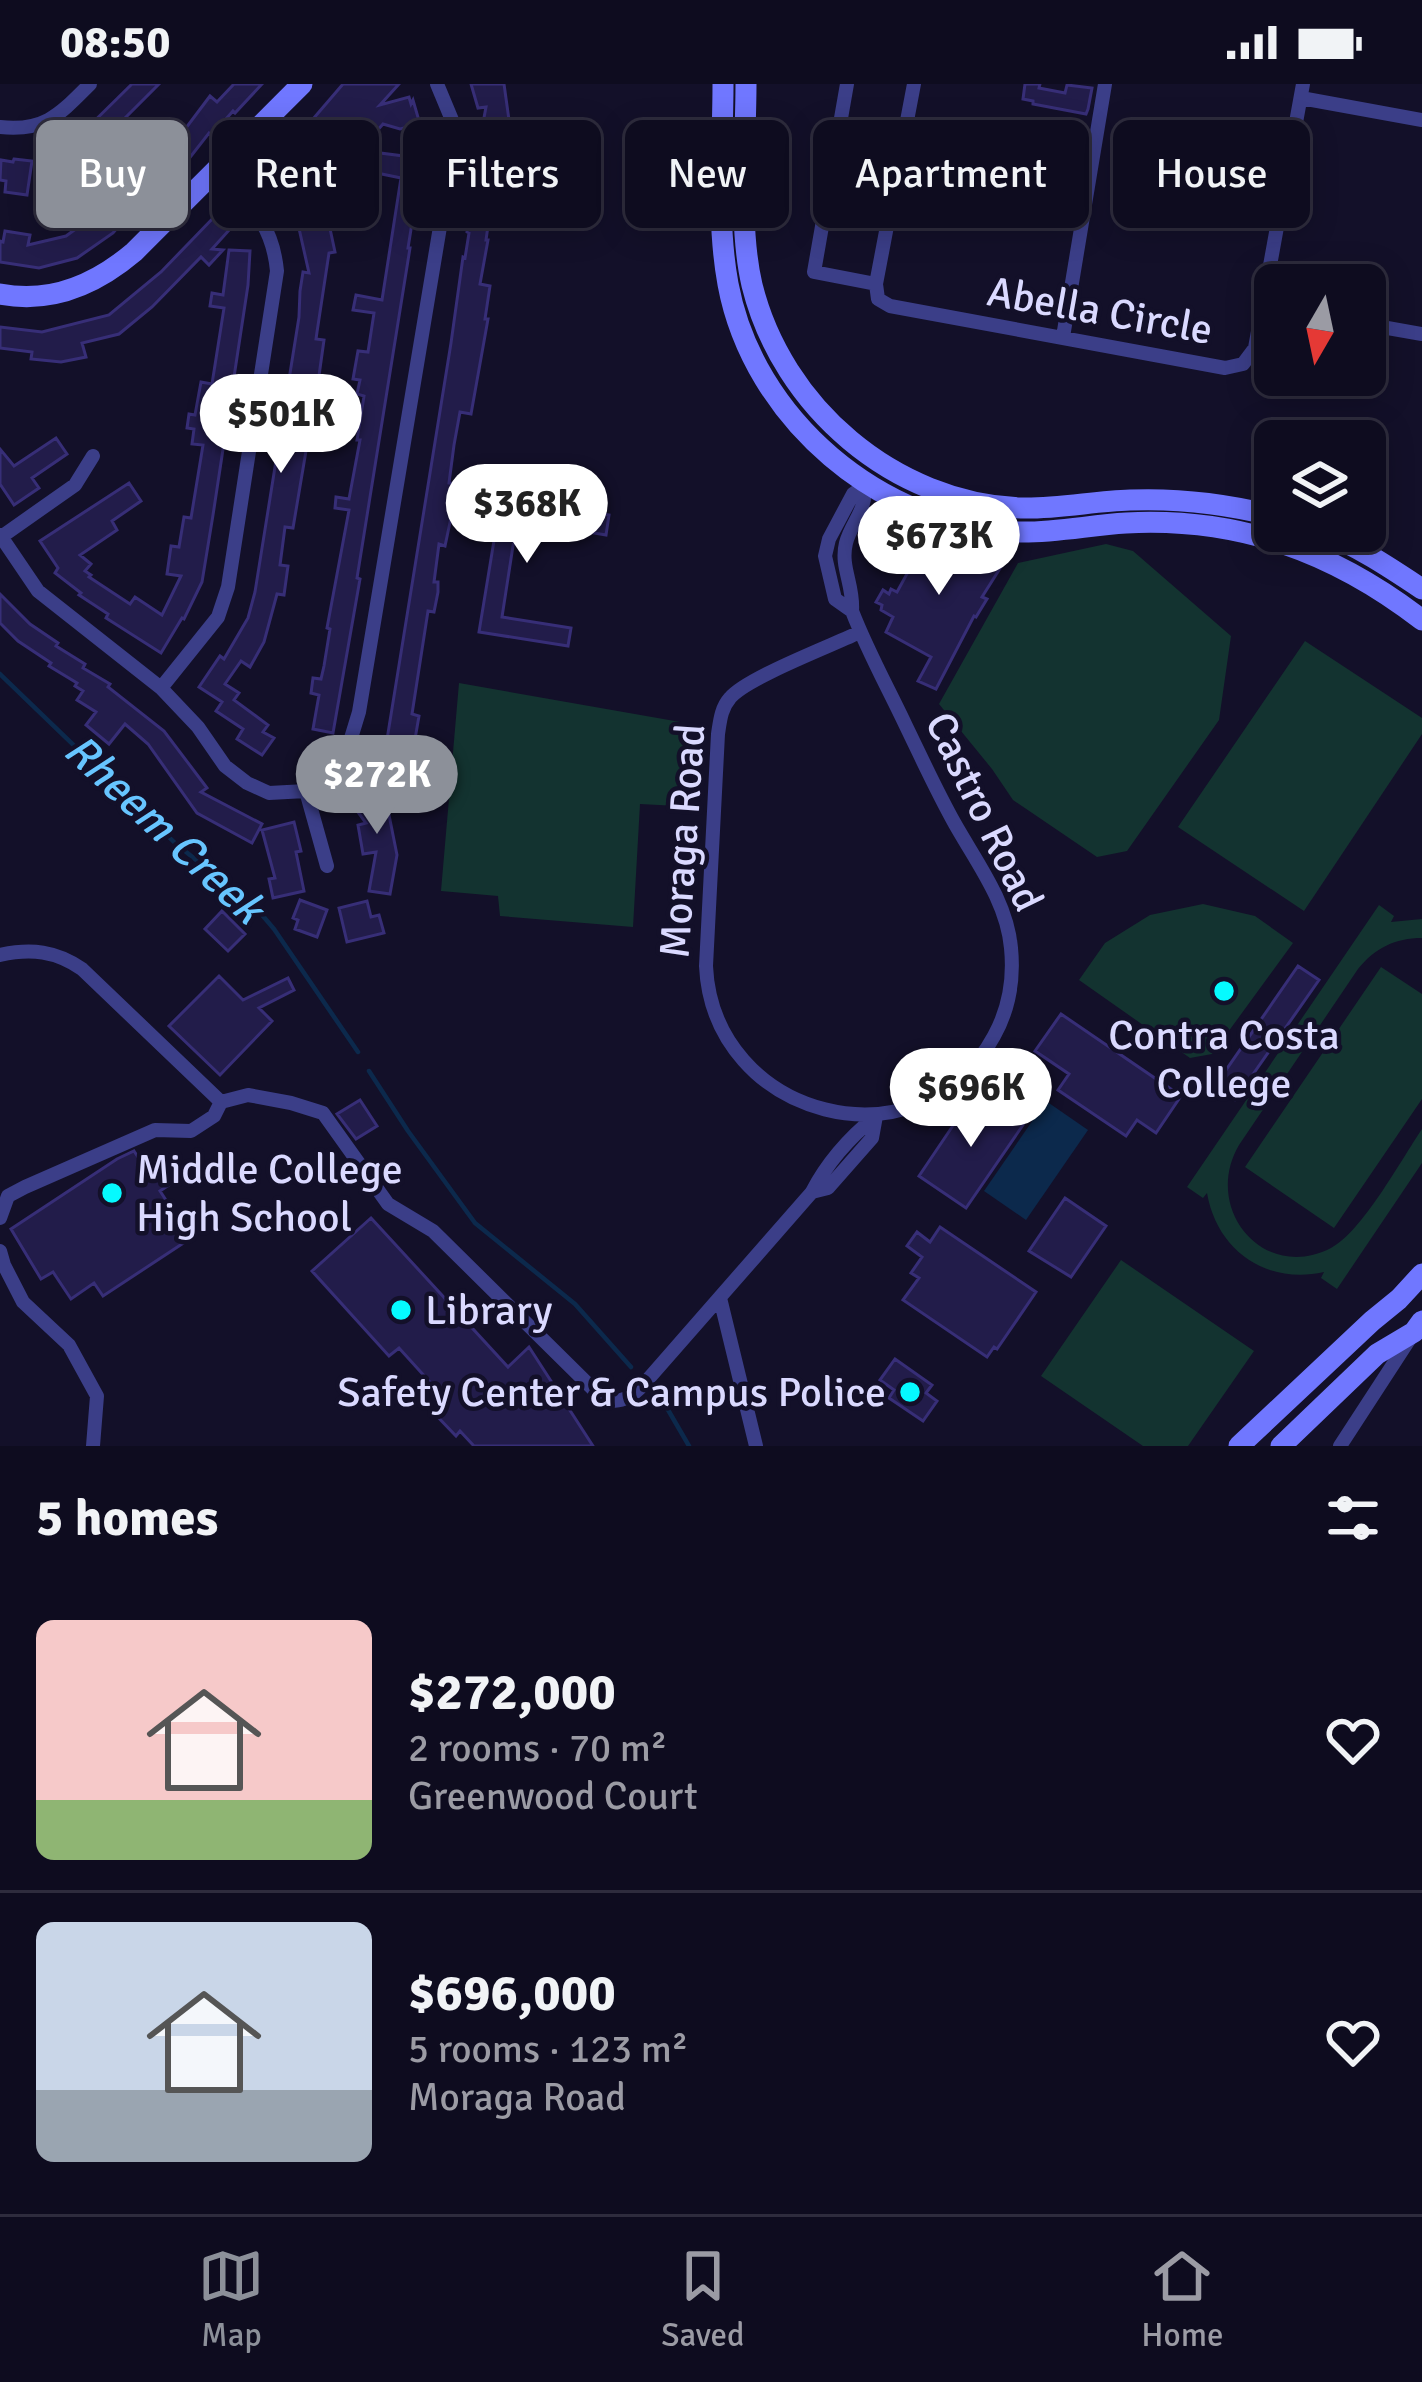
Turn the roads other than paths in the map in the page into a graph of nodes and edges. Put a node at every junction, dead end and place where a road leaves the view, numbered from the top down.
1 (90, 84) edge
2 (302, 84) edge
3 (437, 84) edge
4 (723, 84) edge
5 (746, 84) edge
6 (847, 84) edge
7 (914, 84) edge
8 (1105, 84) edge
9 (1302, 91) edge
10 (266, 120) edge
11 (1422, 120) edge
12 (0, 127) edge
13 (212, 173) edge
14 (266, 228) edge
15 (1276, 264) edge
16 (876, 284) junction
17 (0, 294) edge
18 (1386, 328) edge
19 (1422, 334) edge
20 (1063, 337) junction
21 (1254, 349) edge
22 (93, 456) dead end
23 (880, 462) junction
24 (866, 486) junction
25 (1254, 511) edge
26 (1, 536) edge
27 (1363, 552) edge
28 (1422, 589) edge
29 (1422, 620) edge
30 (860, 632) junction
31 (160, 688) junction
32 (306, 791) junction
33 (328, 866) dead end
34 (0, 956) edge
35 (936, 1097) joint
36 (220, 1102) junction
37 (875, 1116) junction
38 (0, 1218) edge
39 (0, 1251) edge
40 (1418, 1286) edge
41 (720, 1298) junction
42 (1418, 1326) edge
43 (93, 1446) edge
44 (756, 1446) edge
45 (1239, 1446) edge
46 (1281, 1446) edge
47 (1340, 1446) edge

1 - 12 street
2 - 10 main road
3 - 32 street
4 - 24 main road
5 - 23 main road
6 - 16 street
7 - 16 street
8 - 20 street
9 - 11 street
9 - 15 street, Abella Circle
13 - 17 main road
14 - 31 street
16 - 20 street, Abella Circle
18 - 19 street
20 - 21 street, Abella Circle
22 - 26 street
23 - 24 street, Castro Road
23 - 25 main road
24 - 29 main road
24 - 30 street, Castro Road
26 - 31 street
27 - 28 main road
30 - 35 street, Castro Road
30 - 37 street, Moraga Road
31 - 32 street
32 - 33 street
34 - 36 street
35 - 37 street, Moraga Road
36 - 38 street
36 - 41 street
37 - 41 street
39 - 43 street
40 - 45 main road
41 - 44 street
42 - 46 main road
42 - 47 street

